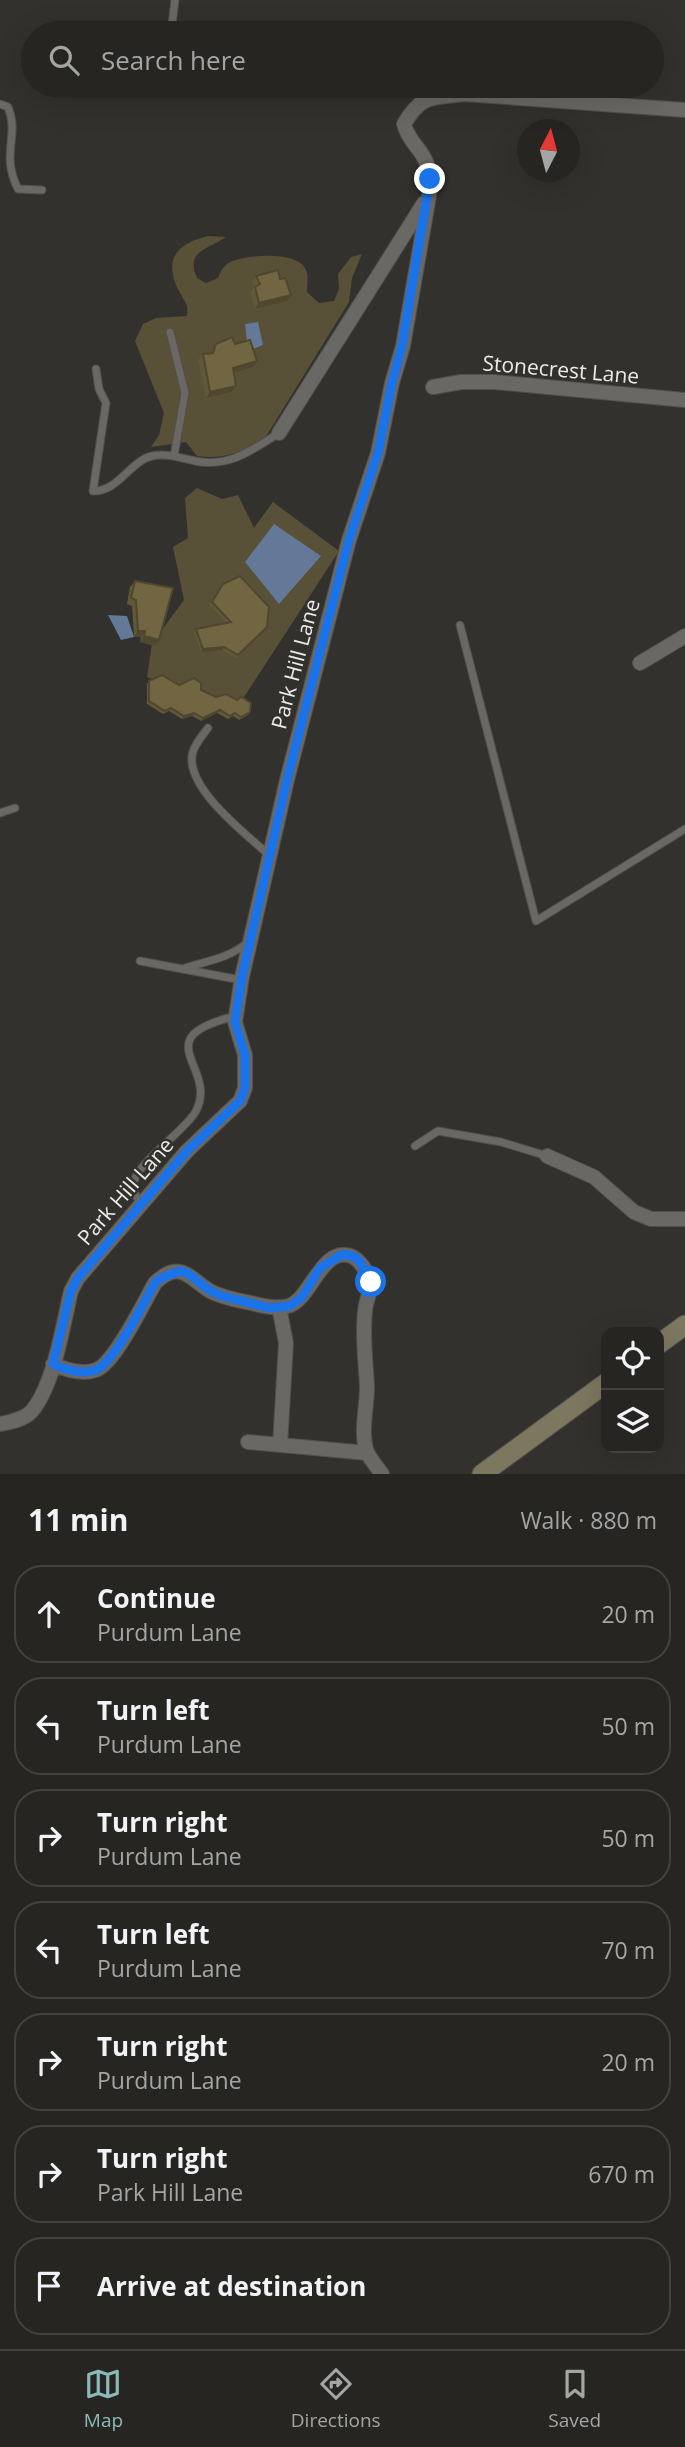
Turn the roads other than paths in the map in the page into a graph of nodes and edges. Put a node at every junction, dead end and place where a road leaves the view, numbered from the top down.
1 (174, 0) edge
2 (172, 21) edge
3 (430, 98) edge
4 (519, 98) edge
5 (0, 104) edge
6 (685, 110) edge
7 (43, 190) dead end
8 (429, 196) junction
9 (170, 332) dead end
10 (96, 369) dead end
11 (433, 387) dead end
12 (685, 400) edge
13 (279, 433) joint
14 (174, 456) junction
15 (460, 625) dead end
16 (685, 636) edge
17 (640, 663) dead end
18 (208, 727) dead end
19 (15, 808) dead end
20 (0, 813) edge
21 (685, 829) edge
22 (270, 855) junction
23 (250, 940) junction
24 (140, 961) dead end
25 (181, 969) junction
26 (241, 980) junction
27 (236, 1016) junction
28 (415, 1146) dead end
29 (547, 1156) joint
30 (141, 1204) junction
31 (685, 1219) edge
32 (279, 1307) junction
33 (685, 1325) edge
34 (664, 1340) edge
35 (53, 1364) junction
36 (601, 1387) edge
37 (0, 1424) edge
38 (248, 1442) dead end
39 (280, 1445) junction
40 (367, 1453) junction
41 (382, 1474) edge
42 (482, 1474) edge

1 - 2 lane
3 - 8 street, Park Hill Lane
4 - 6 street, Park Hill Lane
5 - 7 lane
8 - 13 street
8 - 22 street, Park Hill Lane
9 - 14 lane
10 - 14 lane
11 - 12 street, Stonecrest Lane
13 - 14 lane
15 - 21 lane
16 - 17 street
18 - 22 lane
19 - 20 lane
22 - 23 street, Park Hill Lane
23 - 25 lane
23 - 26 street, Park Hill Lane
24 - 25 lane
25 - 26 lane
26 - 27 street, Park Hill Lane
27 - 30 street, Park Hill Lane
27 - 30 lane
28 - 29 lane
29 - 31 street
30 - 35 street, Park Hill Lane
32 - 35 street
32 - 39 street
32 - 40 street
33 - 34 street
35 - 37 street, Park Hill Lane
36 - 42 street
38 - 39 street
39 - 40 street
40 - 41 street

